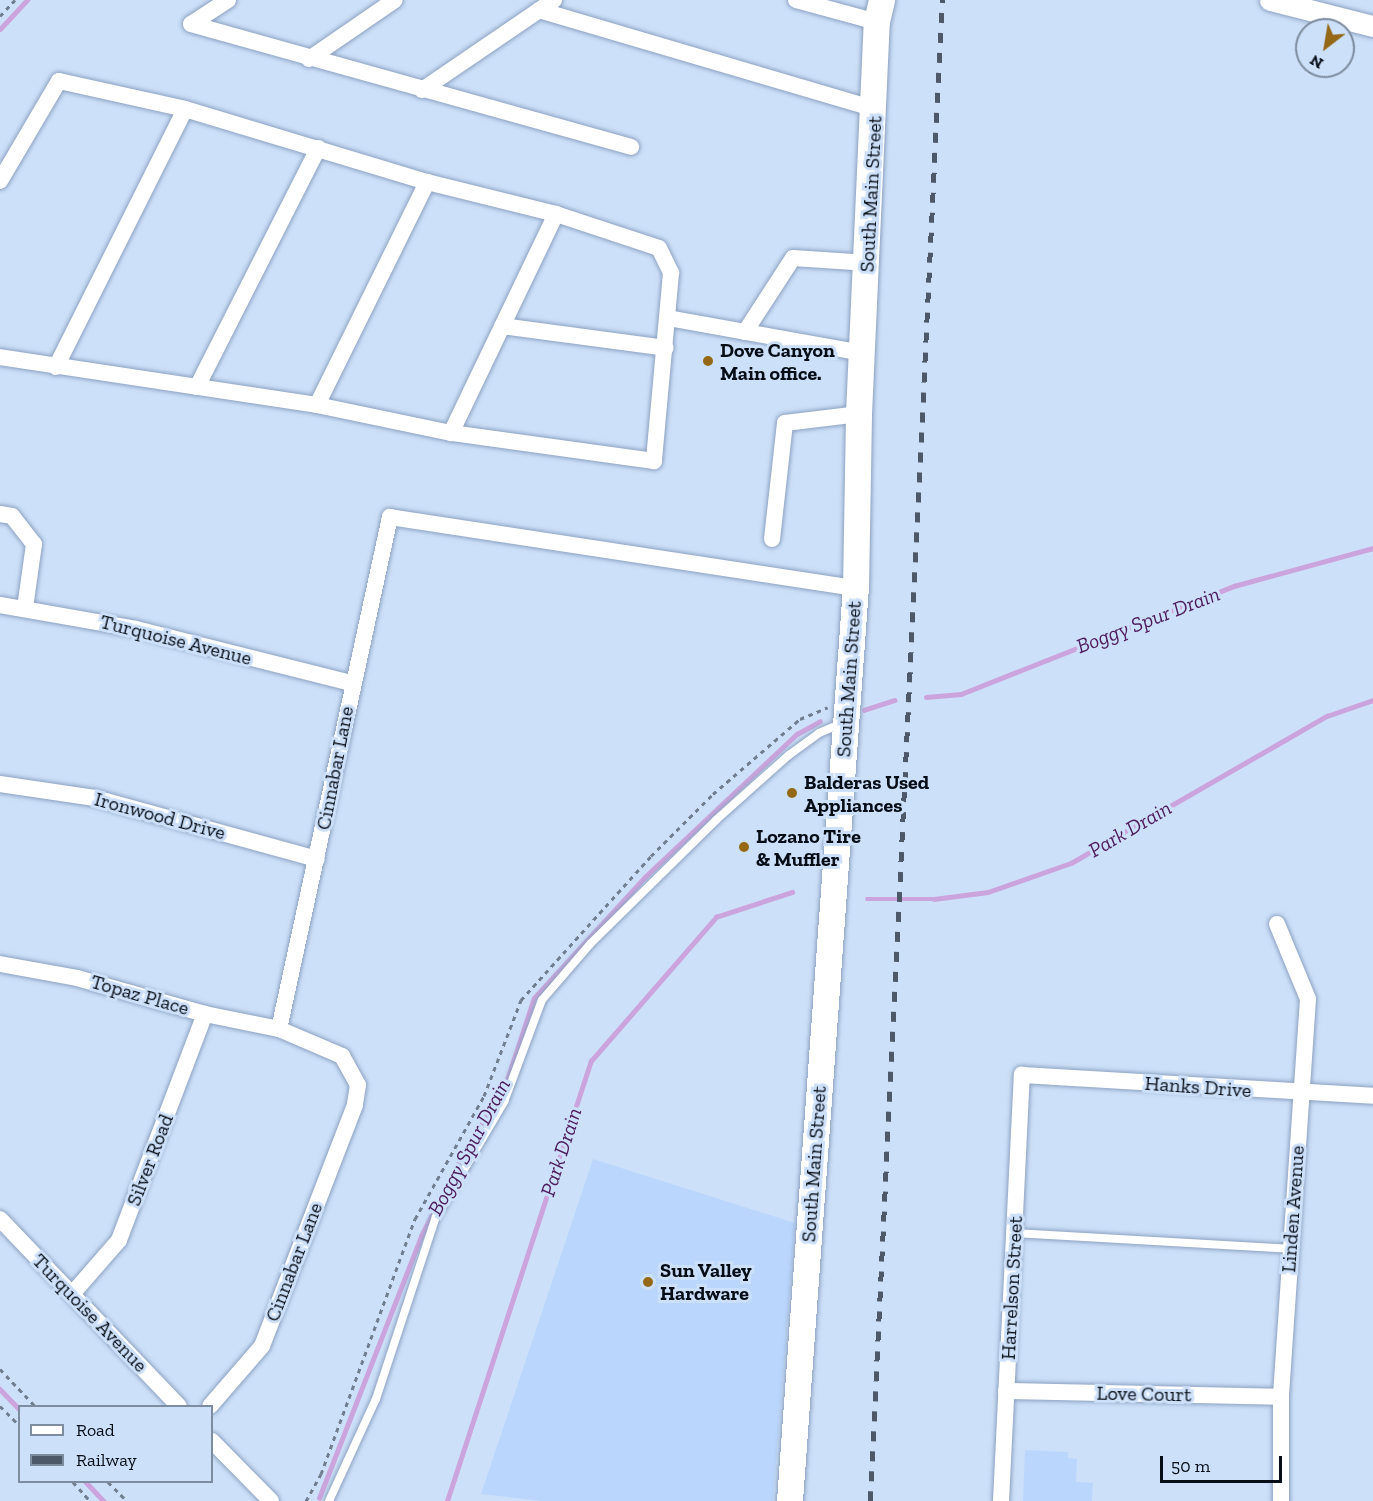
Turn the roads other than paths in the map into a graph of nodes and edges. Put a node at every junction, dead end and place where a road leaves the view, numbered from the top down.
1 (228, 0) edge
2 (395, 0) edge
3 (554, 0) edge
4 (796, 0) edge
5 (1270, 0) edge
6 (539, 10) junction
7 (880, 11) edge
8 (1373, 26) edge
9 (309, 59) junction
10 (422, 90) junction
11 (186, 109) junction
12 (875, 109) junction
13 (631, 147) dead end
14 (318, 148) junction
15 (0, 182) edge
16 (427, 182) junction
17 (556, 214) junction
18 (869, 263) junction
19 (668, 318) junction
20 (502, 326) junction
21 (745, 332) junction
22 (666, 348) junction
23 (862, 353) junction
24 (0, 357) edge
25 (56, 367) junction
26 (197, 387) junction
27 (317, 405) junction
28 (859, 414) junction
29 (451, 432) junction
30 (0, 514) edge
31 (772, 538) dead end
32 (856, 588) junction
33 (0, 605) edge
34 (25, 608) junction
35 (351, 683) junction
36 (846, 722) junction
37 (0, 784) edge
38 (317, 859) junction
39 (1277, 924) dead end
40 (0, 964) edge
41 (205, 1014) junction
42 (279, 1029) junction
43 (1022, 1075) joint
44 (1300, 1094) junction
45 (1373, 1096) edge
46 (0, 1220) edge
47 (1014, 1233) junction
48 (1290, 1249) junction
49 (73, 1293) junction
50 (1006, 1391) junction
51 (1281, 1397) junction
52 (176, 1405) edge
53 (212, 1405) edge
54 (213, 1442) edge
55 (271, 1501) edge
56 (329, 1501) edge
57 (790, 1501) edge
58 (1001, 1501) edge
59 (1281, 1501) edge

1 - 9 street
2 - 9 street
3 - 6 street
4 - 7 street
5 - 8 street
6 - 10 street
6 - 12 street
7 - 12 main road, South Main Street
9 - 10 street
10 - 13 street
11 - 14 street
11 - 15 street
11 - 25 street
12 - 18 main road, South Main Street
14 - 16 street
14 - 26 street
16 - 17 street
16 - 27 street
17 - 19 street
17 - 20 street
18 - 21 street
18 - 23 main road, South Main Street
19 - 21 street
19 - 22 street
20 - 22 street
20 - 29 street
21 - 23 street
22 - 29 street
23 - 28 main road, South Main Street
24 - 25 street
25 - 26 street
26 - 27 street
27 - 29 street
28 - 31 street
28 - 32 main road, South Main Street
30 - 34 street
32 - 35 street, Cinnabar Lane
32 - 36 main road, South Main Street
33 - 34 street, Turquoise Avenue
34 - 35 street, Turquoise Avenue
35 - 38 street, Cinnabar Lane
36 - 56 lane
36 - 57 main road, South Main Street
37 - 38 street, Ironwood Drive
38 - 42 street, Cinnabar Lane
39 - 44 street, Linden Avenue
40 - 41 street, Topaz Place
41 - 42 street, Topaz Place
41 - 49 street, Silver Road
42 - 53 street, Cinnabar Lane
43 - 44 street, Hanks Drive
43 - 47 street, Harrelson Street
44 - 45 street, Hanks Drive
44 - 48 street, Linden Avenue
46 - 49 street, Turquoise Avenue
47 - 48 lane
47 - 50 street, Harrelson Street
48 - 51 street, Linden Avenue
49 - 52 street, Turquoise Avenue
50 - 51 street, Love Court
50 - 58 street, Harrelson Street
51 - 59 street, Linden Avenue
54 - 55 street

